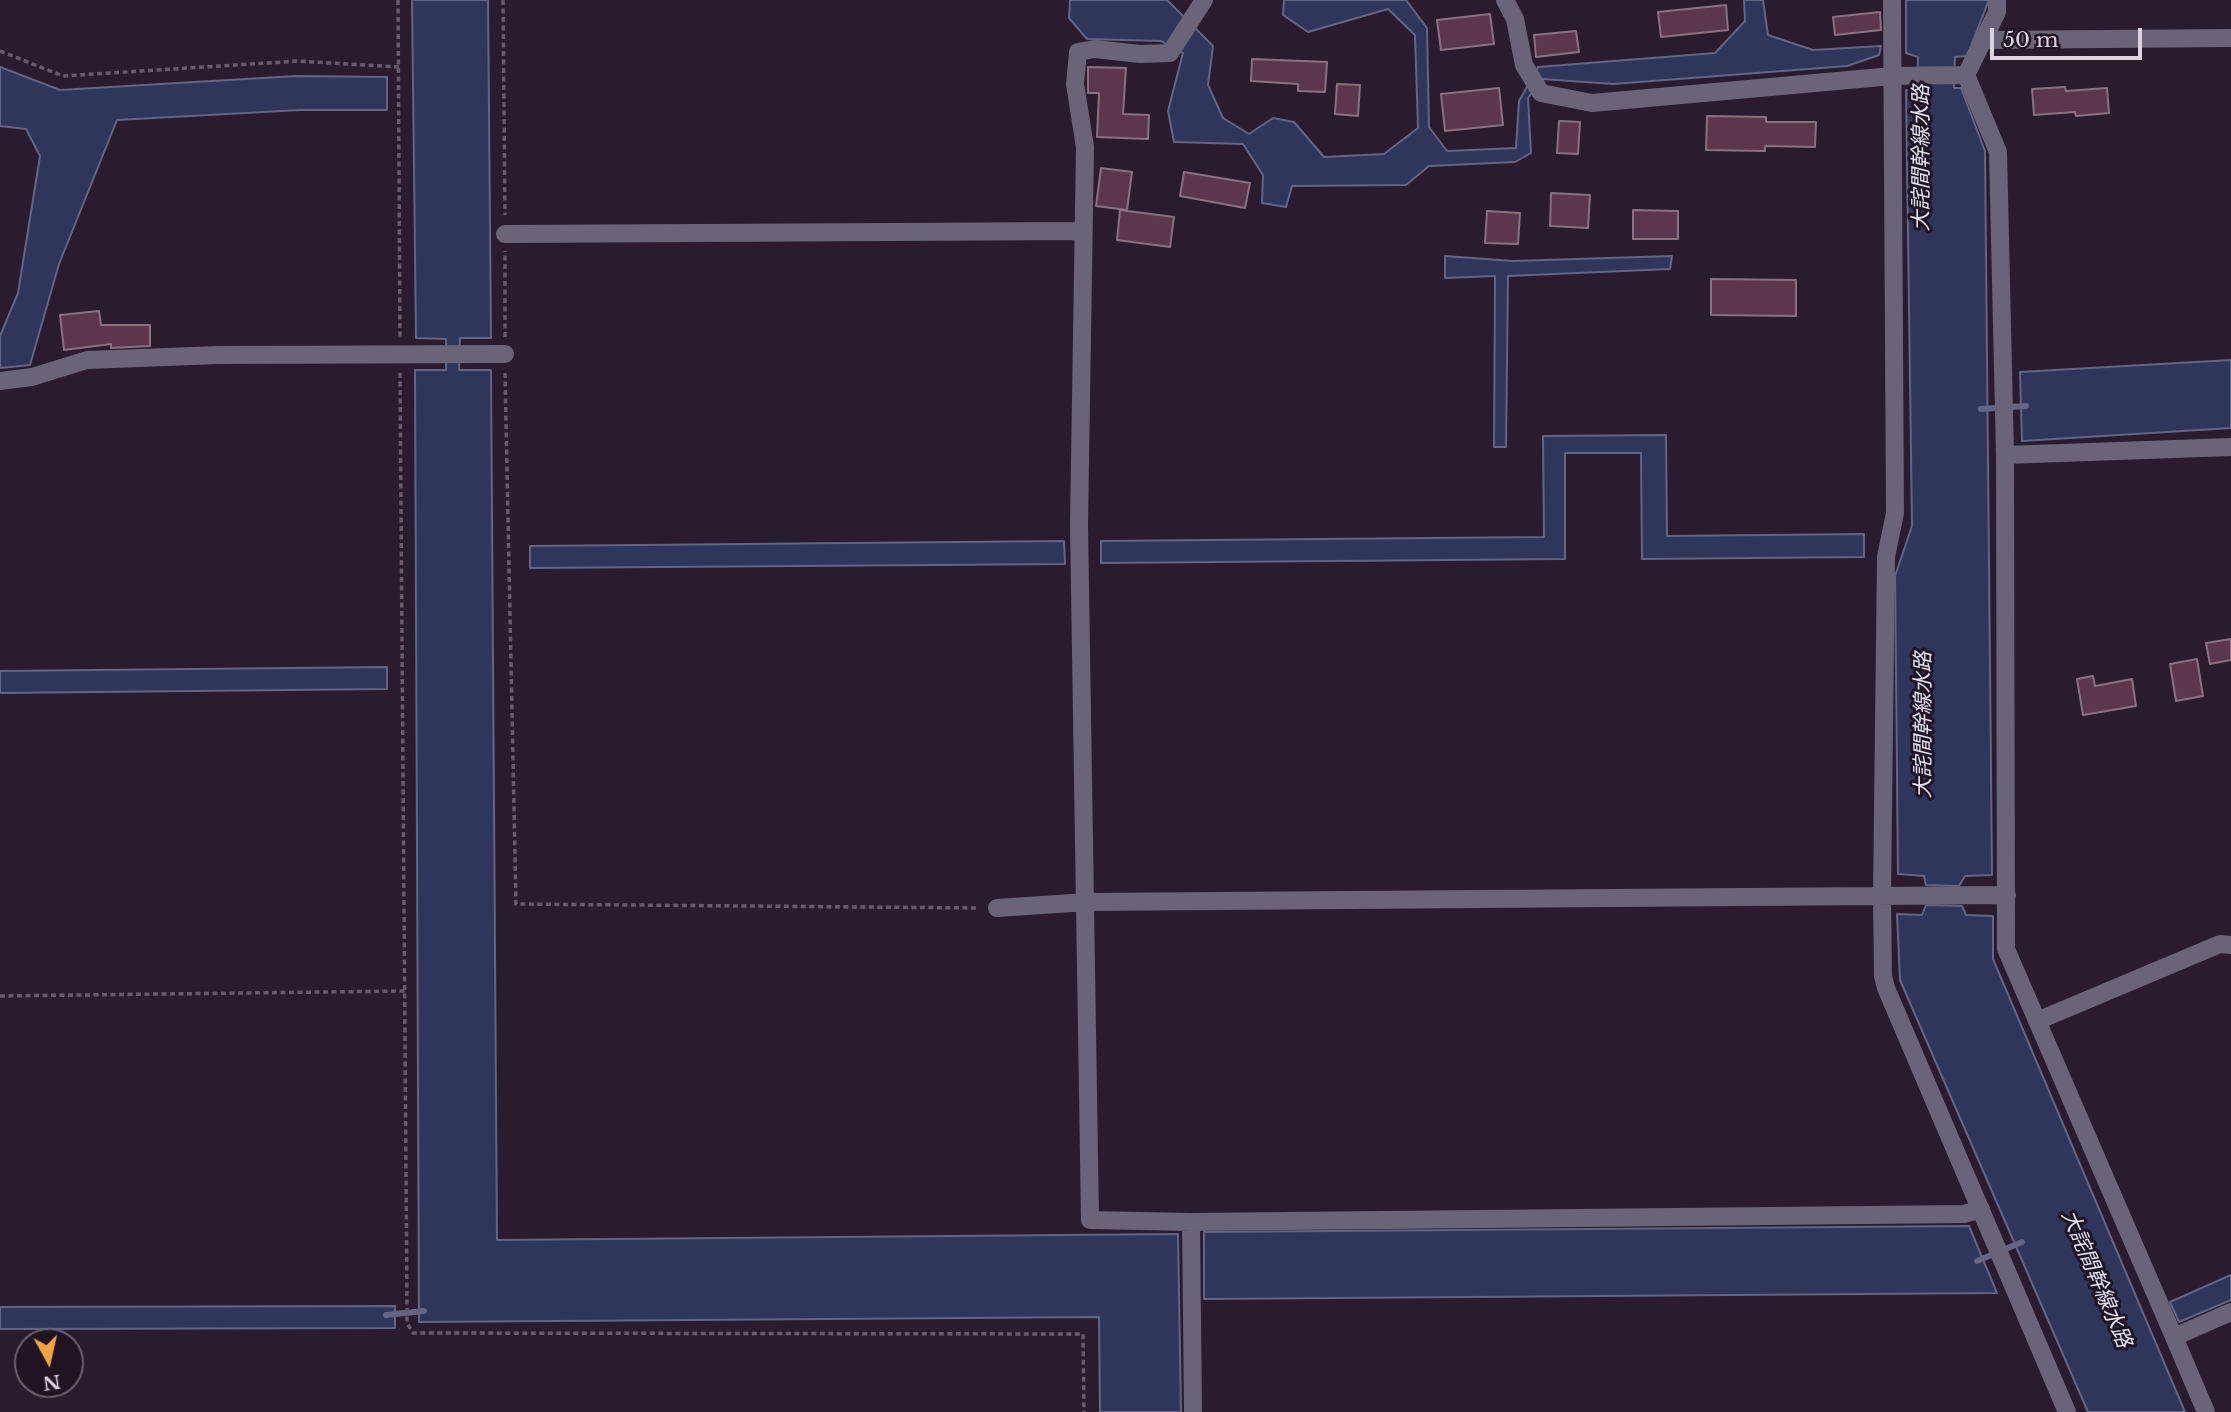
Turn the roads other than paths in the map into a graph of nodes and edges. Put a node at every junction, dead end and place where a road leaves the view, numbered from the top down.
1 (1204, 0) edge
2 (1505, 0) edge
3 (1892, 0) edge
4 (1997, 0) edge
5 (2231, 38) edge
6 (1984, 40) junction
7 (1966, 75) junction
8 (1902, 76) junction
9 (1082, 231) junction
10 (505, 233) road end
11 (505, 354) road end
12 (0, 381) edge
13 (2231, 447) edge
14 (2005, 455) junction
15 (2007, 895) junction
16 (1882, 897) junction
17 (1087, 902) junction
18 (997, 908) road end
19 (2231, 945) edge
20 (2037, 1021) junction
21 (1981, 1209) junction
22 (1191, 1222) junction
23 (2231, 1312) edge
24 (2174, 1337) junction
25 (1193, 1412) edge
26 (2067, 1412) edge
27 (2206, 1412) edge

1 - 9 street
2 - 8 street
3 - 8 street
4 - 6 street
5 - 6 street
6 - 7 street
7 - 8 street
7 - 14 street
8 - 16 street
9 - 10 street
9 - 17 street
11 - 12 street
13 - 14 street
14 - 15 street
15 - 16 street
15 - 20 street
16 - 17 street
16 - 21 street
17 - 18 street
17 - 22 street
19 - 20 street
20 - 24 street
21 - 22 street
21 - 26 street
22 - 25 street
23 - 24 street
24 - 27 street

